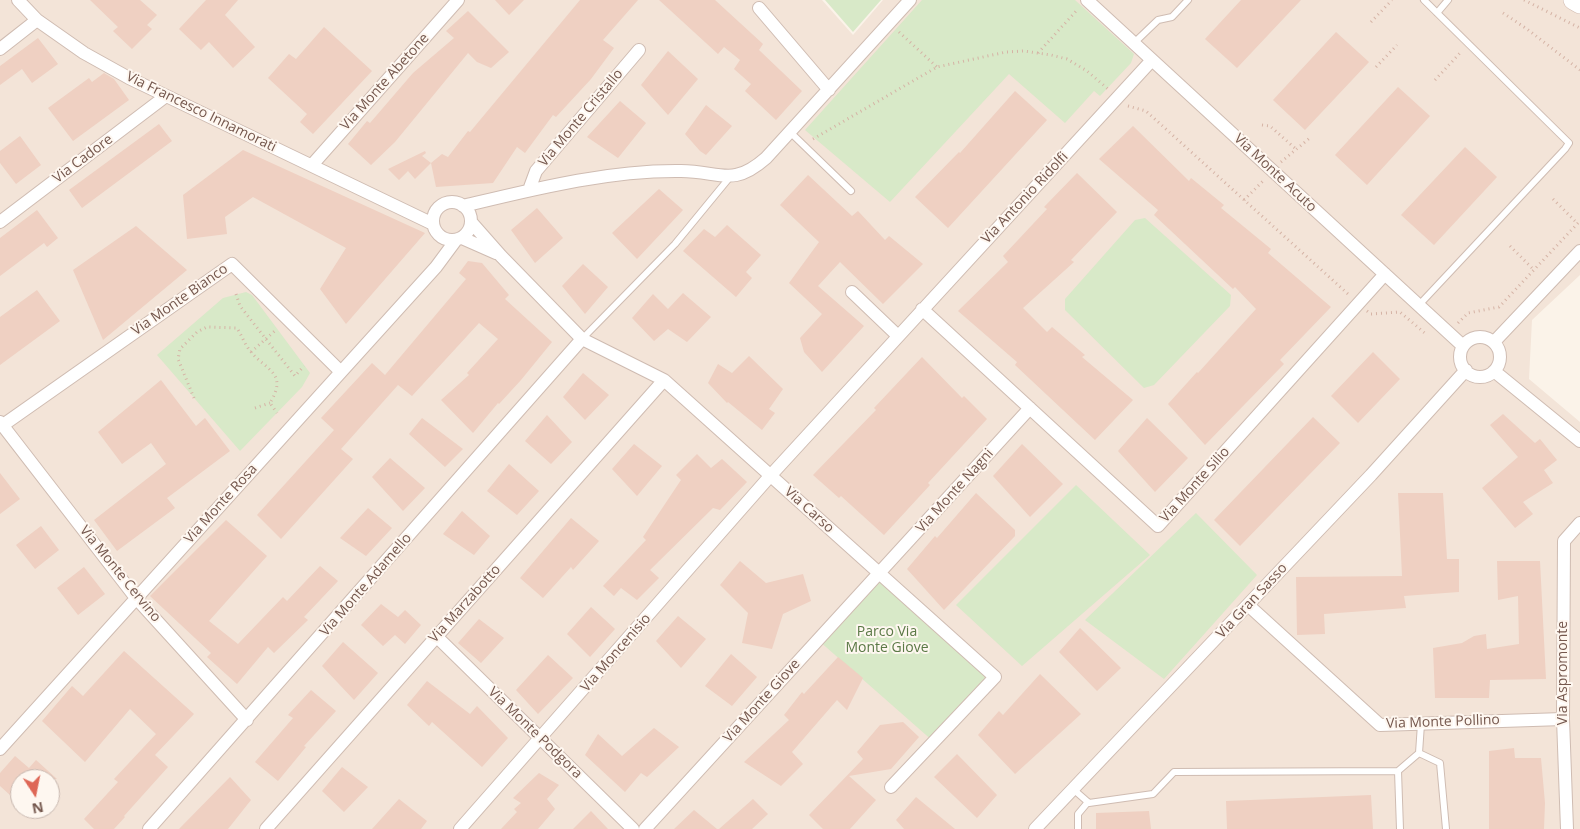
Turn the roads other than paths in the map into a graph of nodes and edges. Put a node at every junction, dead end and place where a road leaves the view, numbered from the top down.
1 (18, 0) edge
2 (458, 0) edge
3 (910, 0) edge
4 (1188, 0) edge
5 (1424, 0) edge
6 (1448, 0) edge
7 (1573, 0) edge
8 (1084, 3) edge
9 (1580, 4) edge
10 (759, 8) dead end
11 (1437, 13) junction
12 (36, 20) junction
13 (1134, 43) junction
14 (0, 48) edge
15 (639, 50) dead end
16 (1152, 60) junction
17 (829, 90) junction
18 (166, 96) junction
19 (790, 132) junction
20 (312, 165) junction
21 (730, 176) junction
22 (529, 190) junction
23 (851, 192) dead end
24 (396, 205) junction
25 (464, 206) junction
26 (439, 207) junction
27 (0, 222) edge
28 (471, 222) junction
29 (436, 230) junction
30 (459, 239) junction
31 (1580, 251) edge
32 (501, 256) junction
33 (442, 259) junction
34 (1385, 274) junction
35 (852, 292) dead end
36 (1419, 305) junction
37 (922, 309) junction
38 (898, 336) junction
39 (582, 339) junction
40 (1494, 342) junction
41 (1463, 346) junction
42 (1466, 370) junction
43 (1494, 371) junction
44 (341, 372) junction
45 (664, 380) junction
46 (1030, 408) junction
47 (1, 423) edge
48 (1580, 441) edge
49 (771, 476) junction
50 (1580, 523) edge
51 (879, 573) junction
52 (136, 598) junction
53 (1248, 606) junction
54 (437, 637) junction
55 (1563, 719) junction
56 (247, 720) junction
57 (1420, 724) junction
58 (540, 739) junction
59 (0, 749) edge
60 (1420, 753) junction
61 (1398, 771) junction
62 (891, 788) dead end
63 (1073, 789) junction
64 (1088, 802) junction
65 (149, 829) edge
66 (266, 829) edge
67 (460, 829) edge
68 (633, 829) edge
69 (645, 829) edge
70 (1035, 829) edge
71 (1078, 829) edge
72 (1400, 829) edge
73 (1446, 829) edge
74 (1567, 829) edge

1 - 12 street, Via Francesco Innamorati
2 - 20 street, Via Monte Abetone
3 - 17 street, Via Francesco Innamorati
4 - 13 lane
5 - 11 lane
6 - 11 lane
7 - 9 main road
8 - 13 street, Via Monte Acuto
10 - 17 street
11 - 36 lane
12 - 14 street
12 - 18 street, Via Francesco Innamorati
13 - 16 street, Via Monte Acuto
15 - 22 street, Via Monte Cristallo
16 - 34 street, Via Monte Acuto
16 - 37 street, Via Antonio Ridolfi
17 - 19 street, Via Francesco Innamorati
18 - 20 street, Via Francesco Innamorati
18 - 27 street, Via Cadore
19 - 21 street, Via Francesco Innamorati
19 - 23 lane
20 - 24 street, Via Francesco Innamorati
21 - 22 street, Via Francesco Innamorati
21 - 39 lane
22 - 25 street, Via Francesco Innamorati
24 - 26 street, Via Francesco Innamorati
24 - 29 street, Via Francesco Innamorati
25 - 26 street, Via Francesco Innamorati
25 - 28 street
26 - 29 street
28 - 30 street
28 - 32 street, Via Carso
29 - 30 street, Via Francesco Innamorati
29 - 33 street
30 - 32 street, Via Carso
30 - 33 street, Via Monte Rosa
31 - 40 street
32 - 39 street, Via Carso
33 - 44 street, Via Monte Rosa
34 - 36 street, Via Monte Acuto
34 - 46 street, Via Monte Silio
35 - 38 street
36 - 41 street, Via Monte Acuto
37 - 38 street, Via Antonio Ridolfi
37 - 46 street, Via Monte Silio
38 - 49 street, Via Antonio Ridolfi
39 - 45 street, Via Carso
39 - 56 street, Via Monte Adamello
40 - 41 street
40 - 43 street
41 - 42 street
42 - 43 street
42 - 53 street, Via Gran Sasso
43 - 48 street
44 - 47 street, Via Monte Bianco
44 - 52 street, Via Monte Rosa
45 - 49 street, Via Carso
45 - 54 street, Via Marzabotto
46 - 51 street, Via Monte Nagni
47 - 52 street, Via Monte Cervino
49 - 51 street, Via Carso
49 - 58 street, Via Moncenisio
50 - 55 street, Via Aspromonte
51 - 62 street, Via Carso
51 - 69 street, Via Monte Giove
52 - 56 street, Via Monte Cervino
52 - 59 street, Via Monte Rosa
53 - 57 street, Via Monte Pollino
53 - 63 street, Via Gran Sasso
54 - 58 street, Via Monte Podgora
54 - 66 street, Via Marzabotto
55 - 57 street, Via Monte Pollino
55 - 74 street, Via Aspromonte
56 - 65 street, Via Monte Adamello
57 - 60 lane
58 - 67 street, Via Moncenisio
58 - 68 street, Via Monte Podgora
60 - 61 lane
60 - 73 lane
61 - 64 lane
61 - 72 lane
63 - 64 lane
63 - 70 street, Via Gran Sasso
64 - 71 lane

